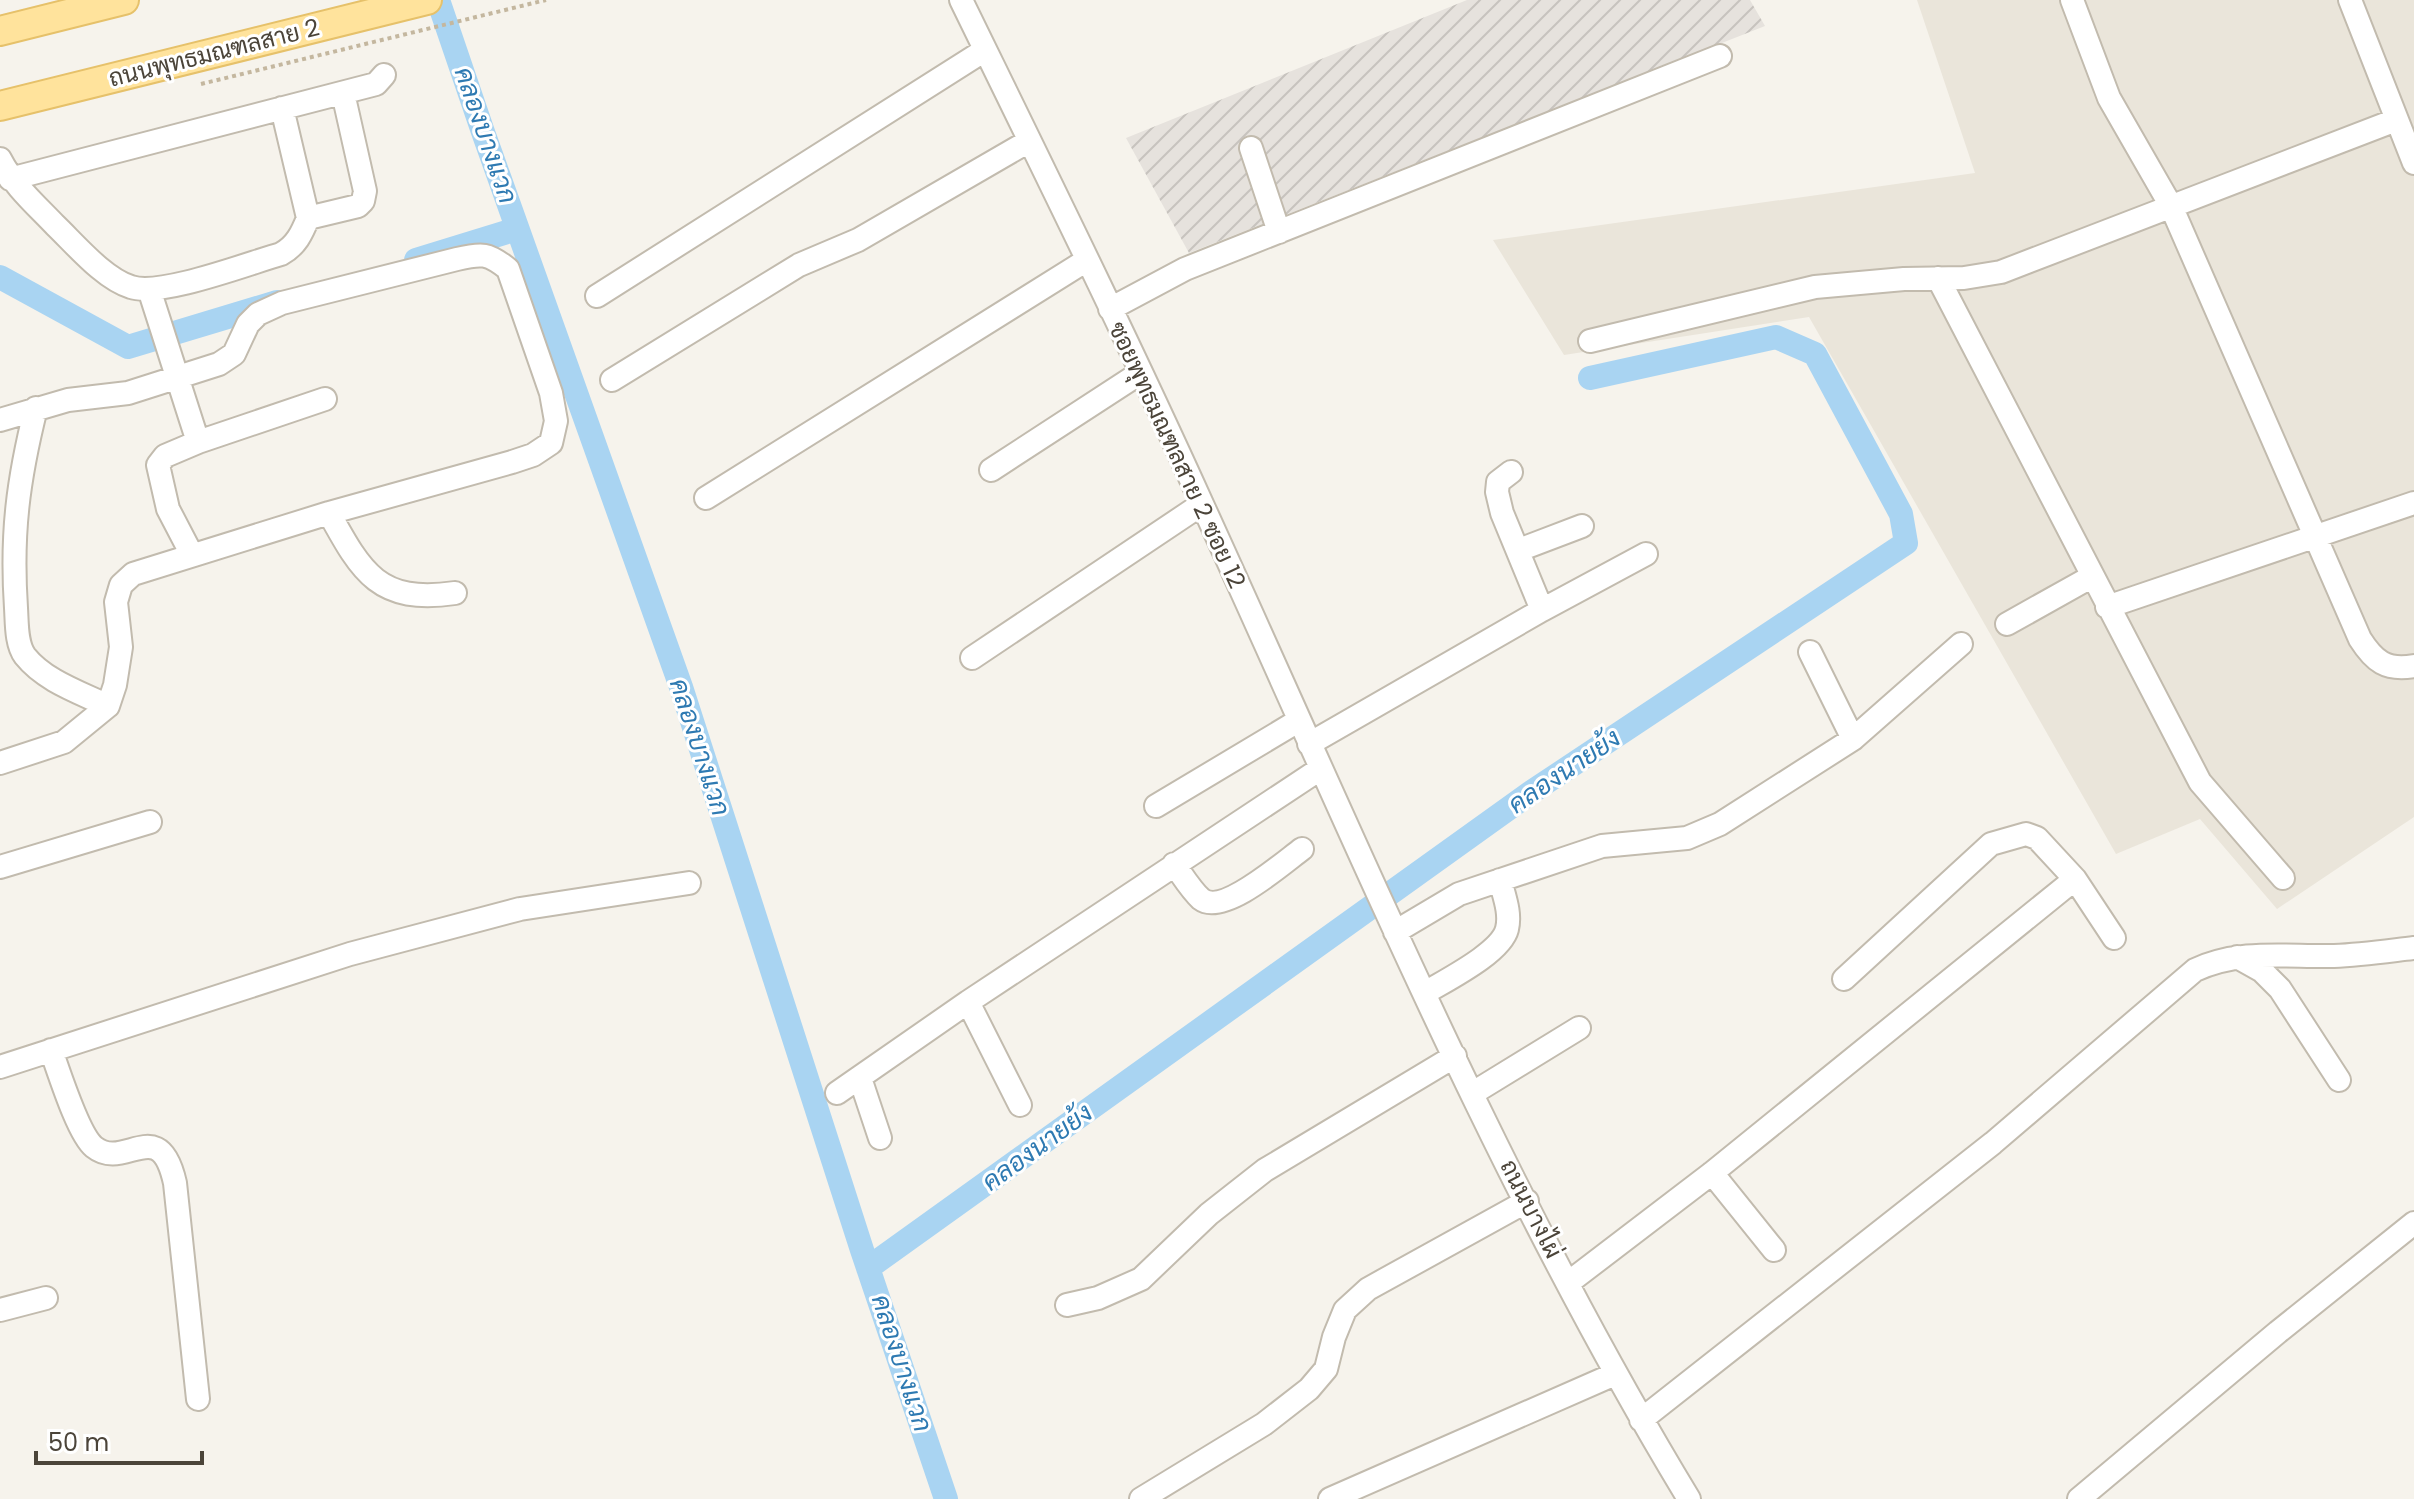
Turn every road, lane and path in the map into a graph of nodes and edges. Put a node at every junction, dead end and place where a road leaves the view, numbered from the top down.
1 (124, 0) edge
2 (427, 0) edge
3 (546, 0) edge
4 (961, 0) edge
5 (2072, 0) edge
6 (2350, 0) edge
7 (364, 30) junction
8 (0, 31) edge
9 (985, 50) junction
10 (1720, 56) dead end
11 (384, 75) dead end
12 (343, 93) junction
13 (0, 106) edge
14 (282, 108) junction
15 (2396, 120) junction
16 (1029, 141) junction
17 (1251, 148) dead end
18 (2414, 163) edge
19 (5, 169) edge
20 (2171, 206) junction
21 (308, 218) junction
22 (1279, 232) junction
23 (1087, 260) junction
24 (1938, 278) junction
25 (597, 296) dead end
26 (152, 300) junction
27 (1110, 309) junction
28 (1590, 341) dead end
29 (1140, 373) junction
30 (177, 379) junction
31 (612, 380) dead end
32 (325, 399) dead end
33 (36, 408) junction
34 (0, 420) edge
35 (198, 442) junction
36 (991, 470) dead end
37 (1511, 472) dead end
38 (706, 498) dead end
39 (2414, 503) edge
40 (1202, 504) junction
41 (329, 513) junction
42 (1582, 526) dead end
43 (2313, 536) junction
44 (1519, 550) junction
45 (1646, 554) dead end
46 (192, 555) junction
47 (2091, 577) junction
48 (7, 592) edge
49 (455, 593) dead end
50 (2107, 607) junction
51 (1542, 610) junction
52 (2007, 624) dead end
53 (1961, 644) dead end
54 (1810, 652) dead end
55 (972, 658) dead end
56 (2414, 666) edge
57 (108, 706) junction
58 (1298, 721) junction
59 (1853, 739) junction
60 (1309, 744) junction
61 (0, 763) edge
62 (1320, 769) junction
63 (1156, 806) dead end
64 (150, 822) dead end
65 (1302, 849) dead end
66 (1174, 864) junction
67 (0, 867) edge
68 (2283, 878) dead end
69 (2075, 879) junction
70 (1500, 880) junction
71 (689, 883) dead end
72 (1390, 923) junction
73 (2114, 938) dead end
74 (2414, 948) edge
75 (2236, 956) junction
76 (1844, 979) dead end
77 (1425, 993) junction
78 (968, 1002) junction
79 (1579, 1028) dead end
80 (51, 1050) junction
81 (1455, 1056) junction
82 (0, 1067) edge
83 (860, 1078) junction
84 (2339, 1080) dead end
85 (837, 1093) dead end
86 (1473, 1093) junction
87 (1020, 1105) dead end
88 (880, 1138) dead end
89 (1712, 1173) junction
90 (1527, 1201) junction
91 (2414, 1223) edge
92 (1774, 1250) dead end
93 (1568, 1283) junction
94 (46, 1298) dead end
95 (1067, 1305) dead end
96 (0, 1310) edge
97 (1615, 1374) junction
98 (198, 1399) dead end
99 (1641, 1420) junction
100 (1157, 1496) edge
101 (1330, 1499) edge
102 (1689, 1499) edge
103 (2079, 1499) edge

1 - 8 main road
2 - 7 main road, ถนนพุทธมณฑลสาย 2
3 - 7 path
4 - 9 street, ซอยพุทธมณฑลสาย 2 ซอย 12
5 - 20 street
6 - 15 street
7 - 13 main road, ถนนพุทธมณฑลสาย 2
9 - 16 street, ซอยพุทธมณฑลสาย 2 ซอย 12
9 - 25 street
10 - 22 street
11 - 12 street
12 - 14 street
12 - 21 street
14 - 19 street
14 - 21 street
15 - 18 street
15 - 20 street
16 - 23 street, ซอยพุทธมณฑลสาย 2 ซอย 12
16 - 31 street
17 - 22 street
19 - 26 street
20 - 24 street
20 - 43 street
21 - 26 street
22 - 27 street
23 - 27 street, ซอยพุทธมณฑลสาย 2 ซอย 12
23 - 38 street
24 - 28 street
24 - 47 street
26 - 30 street
27 - 29 street, ซอยพุทธมณฑลสาย 2 ซอย 12
29 - 36 street
29 - 40 street, ซอยพุทธมณฑลสาย 2 ซอย 12
30 - 33 street
30 - 35 street
30 - 41 street
32 - 35 street
33 - 34 street
33 - 48 street
35 - 46 street
37 - 44 street
39 - 43 street
40 - 55 street
40 - 58 street, ซอยพุทธมณฑลสาย 2 ซอย 12
41 - 46 street
41 - 49 street
42 - 44 street
43 - 50 street
43 - 56 street
44 - 51 street
45 - 51 street
46 - 57 street
47 - 50 street
47 - 52 street
48 - 57 street
50 - 68 street
51 - 60 street
53 - 59 street
54 - 59 street
57 - 61 street
58 - 60 street, ซอยพุทธมณฑลสาย 2 ซอย 12
58 - 63 street
59 - 70 street
60 - 62 street, ซอยพุทธมณฑลสาย 2 ซอย 12
62 - 66 street
62 - 72 street, ซอยพุทธมณฑลสาย 2 ซอย 12
64 - 67 street
65 - 66 street
66 - 78 street
69 - 73 street
69 - 76 street
69 - 89 street
70 - 72 street
70 - 77 street
71 - 80 street
72 - 77 street, ถนนบางไผ่
74 - 75 street
75 - 84 street
75 - 99 street
77 - 81 street, ถนนบางไผ่
78 - 83 street
78 - 87 street
79 - 86 street
80 - 82 street
80 - 98 street
81 - 86 street, ถนนบางไผ่
81 - 95 street
83 - 85 street
83 - 88 street
86 - 90 street, ถนนบางไผ่
89 - 92 street
89 - 93 street
90 - 93 street, ถนนบางไผ่
90 - 100 street
91 - 103 street
93 - 97 street, ถนนบางไผ่
94 - 96 street
97 - 99 street, ถนนบางไผ่
97 - 101 street
99 - 102 street, ถนนบางไผ่

